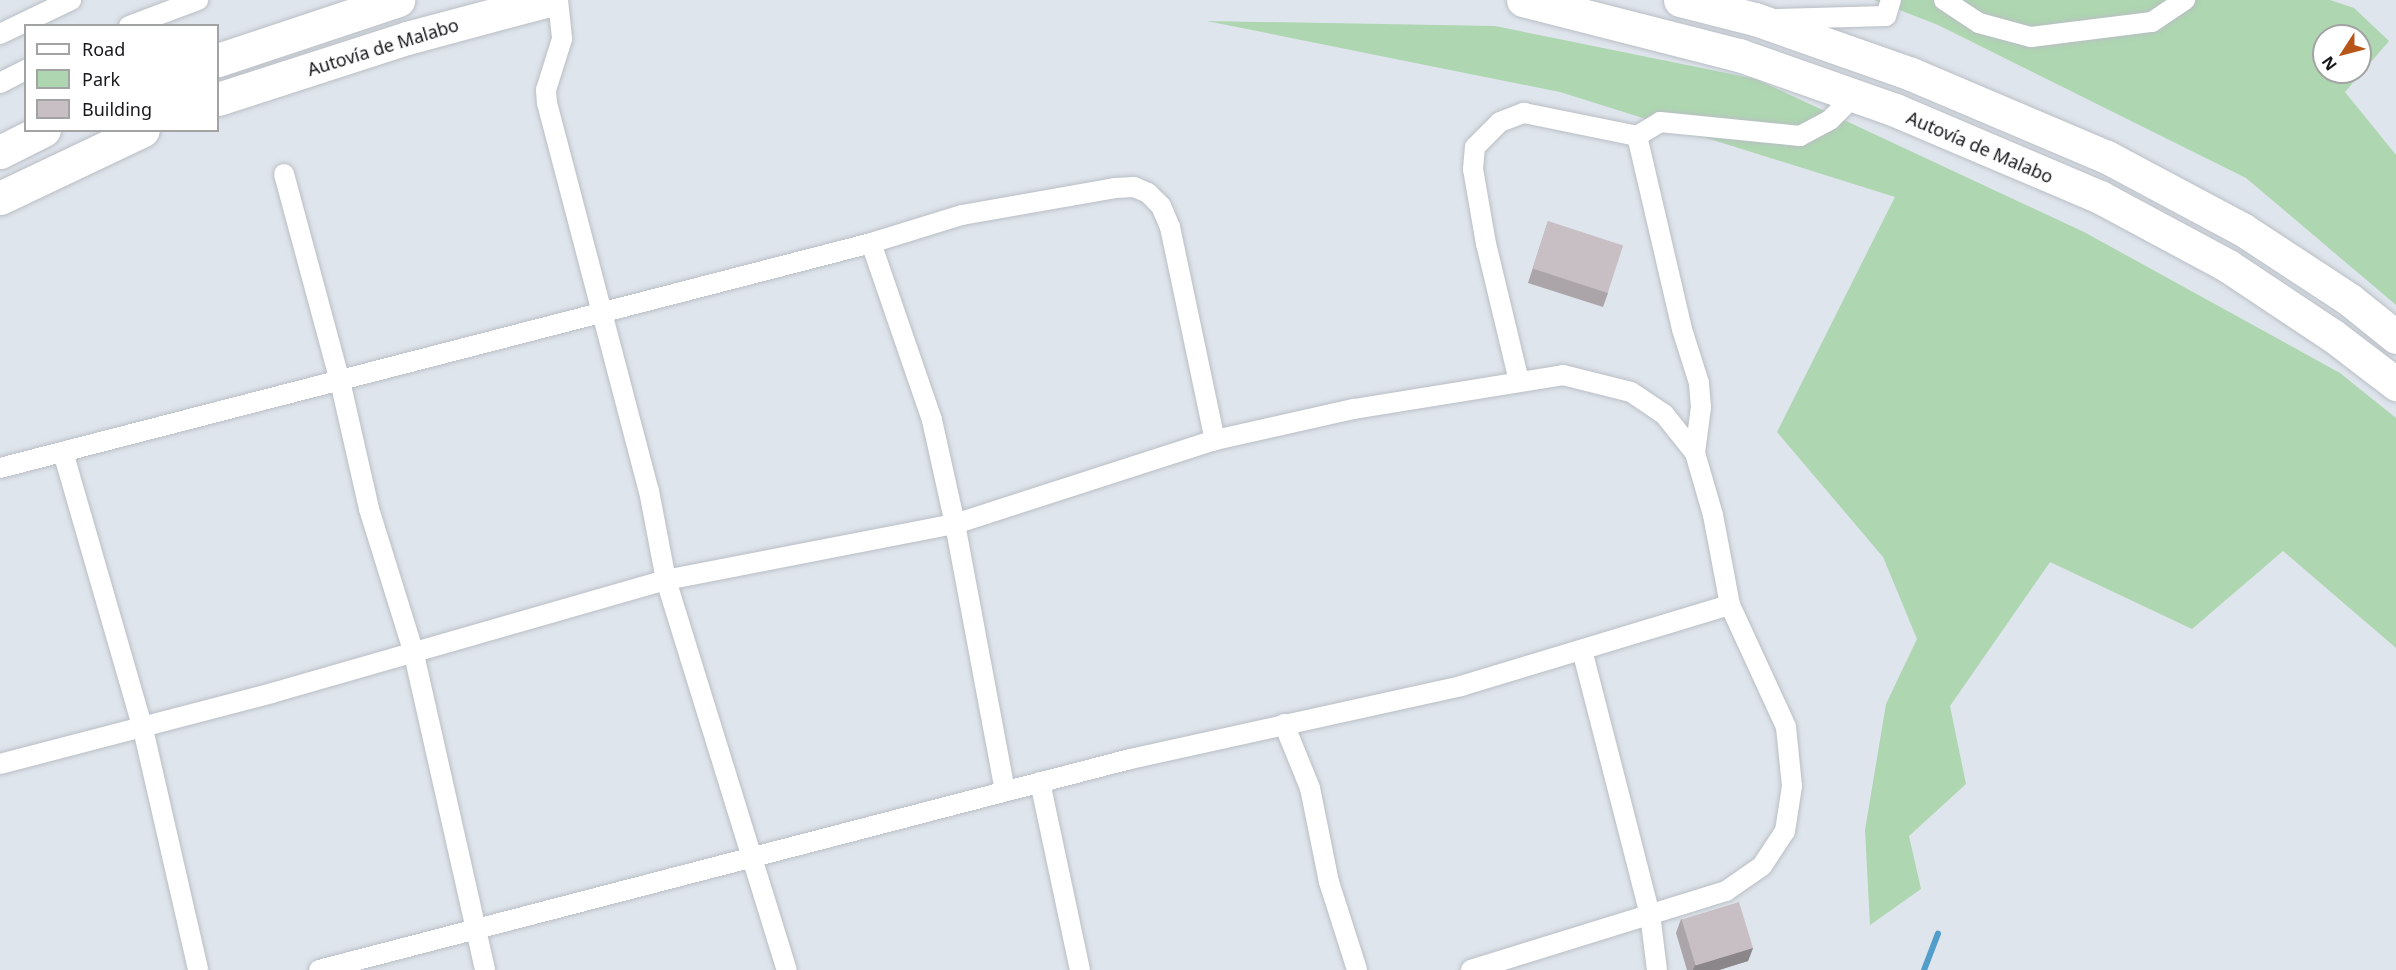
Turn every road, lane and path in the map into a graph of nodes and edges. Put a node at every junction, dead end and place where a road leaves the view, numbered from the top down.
1 (71, 0) edge
2 (198, 0) edge
3 (398, 0) edge
4 (549, 0) edge
5 (558, 0) edge
6 (1523, 0) edge
7 (1680, 0) edge
8 (1891, 0) edge
9 (1944, 0) edge
10 (2185, 0) edge
11 (1755, 19) junction
12 (134, 24) edge
13 (0, 34) edge
14 (219, 60) edge
15 (24, 71) edge
16 (0, 83) edge
17 (1854, 96) junction
18 (219, 99) edge
19 (40, 132) edge
20 (139, 132) edge
21 (1637, 136) junction
22 (0, 152) edge
23 (284, 174) dead end
24 (0, 198) edge
25 (871, 243) junction
26 (600, 312) junction
27 (2396, 337) edge
28 (340, 381) junction
29 (1519, 381) junction
30 (2396, 384) edge
31 (1215, 441) junction
32 (63, 452) junction
33 (1695, 453) junction
34 (0, 468) edge
35 (956, 524) junction
36 (666, 580) junction
37 (1730, 605) junction
38 (413, 650) junction
39 (1582, 650) junction
40 (1284, 724) junction
41 (143, 729) junction
42 (0, 764) edge
43 (1040, 782) junction
44 (1005, 790) junction
45 (753, 854) junction
46 (1650, 914) junction
47 (477, 928) junction
48 (198, 970) edge
49 (319, 970) edge
50 (485, 970) edge
51 (787, 970) edge
52 (1080, 970) edge
53 (1357, 970) edge
54 (1471, 970) edge
55 (1657, 970) edge

1 - 13 street
2 - 12 street
3 - 14 highway
4 - 18 highway, Autovía de Malabo
5 - 26 street
6 - 17 highway, Autovía de Malabo
7 - 11 highway
8 - 11 street
9 - 10 street
11 - 27 highway
15 - 16 street
17 - 21 street
17 - 30 highway, Autovía de Malabo
19 - 22 highway
20 - 24 highway
21 - 29 street
21 - 33 street
23 - 28 street
25 - 26 street
25 - 31 street
25 - 35 street
26 - 28 street
26 - 36 street
28 - 32 street
28 - 38 street
29 - 31 street
29 - 33 street
31 - 35 street
32 - 34 street
32 - 41 street
33 - 37 street
35 - 36 street
35 - 44 street
36 - 38 street
36 - 45 street
37 - 39 street
37 - 46 street
38 - 41 street
38 - 47 street
39 - 40 street
39 - 46 street
40 - 43 street
40 - 53 street
41 - 42 street
41 - 48 street
43 - 44 street
43 - 52 street
44 - 45 street
45 - 47 street
45 - 51 street
46 - 54 street
46 - 55 street
47 - 49 street
47 - 50 street

